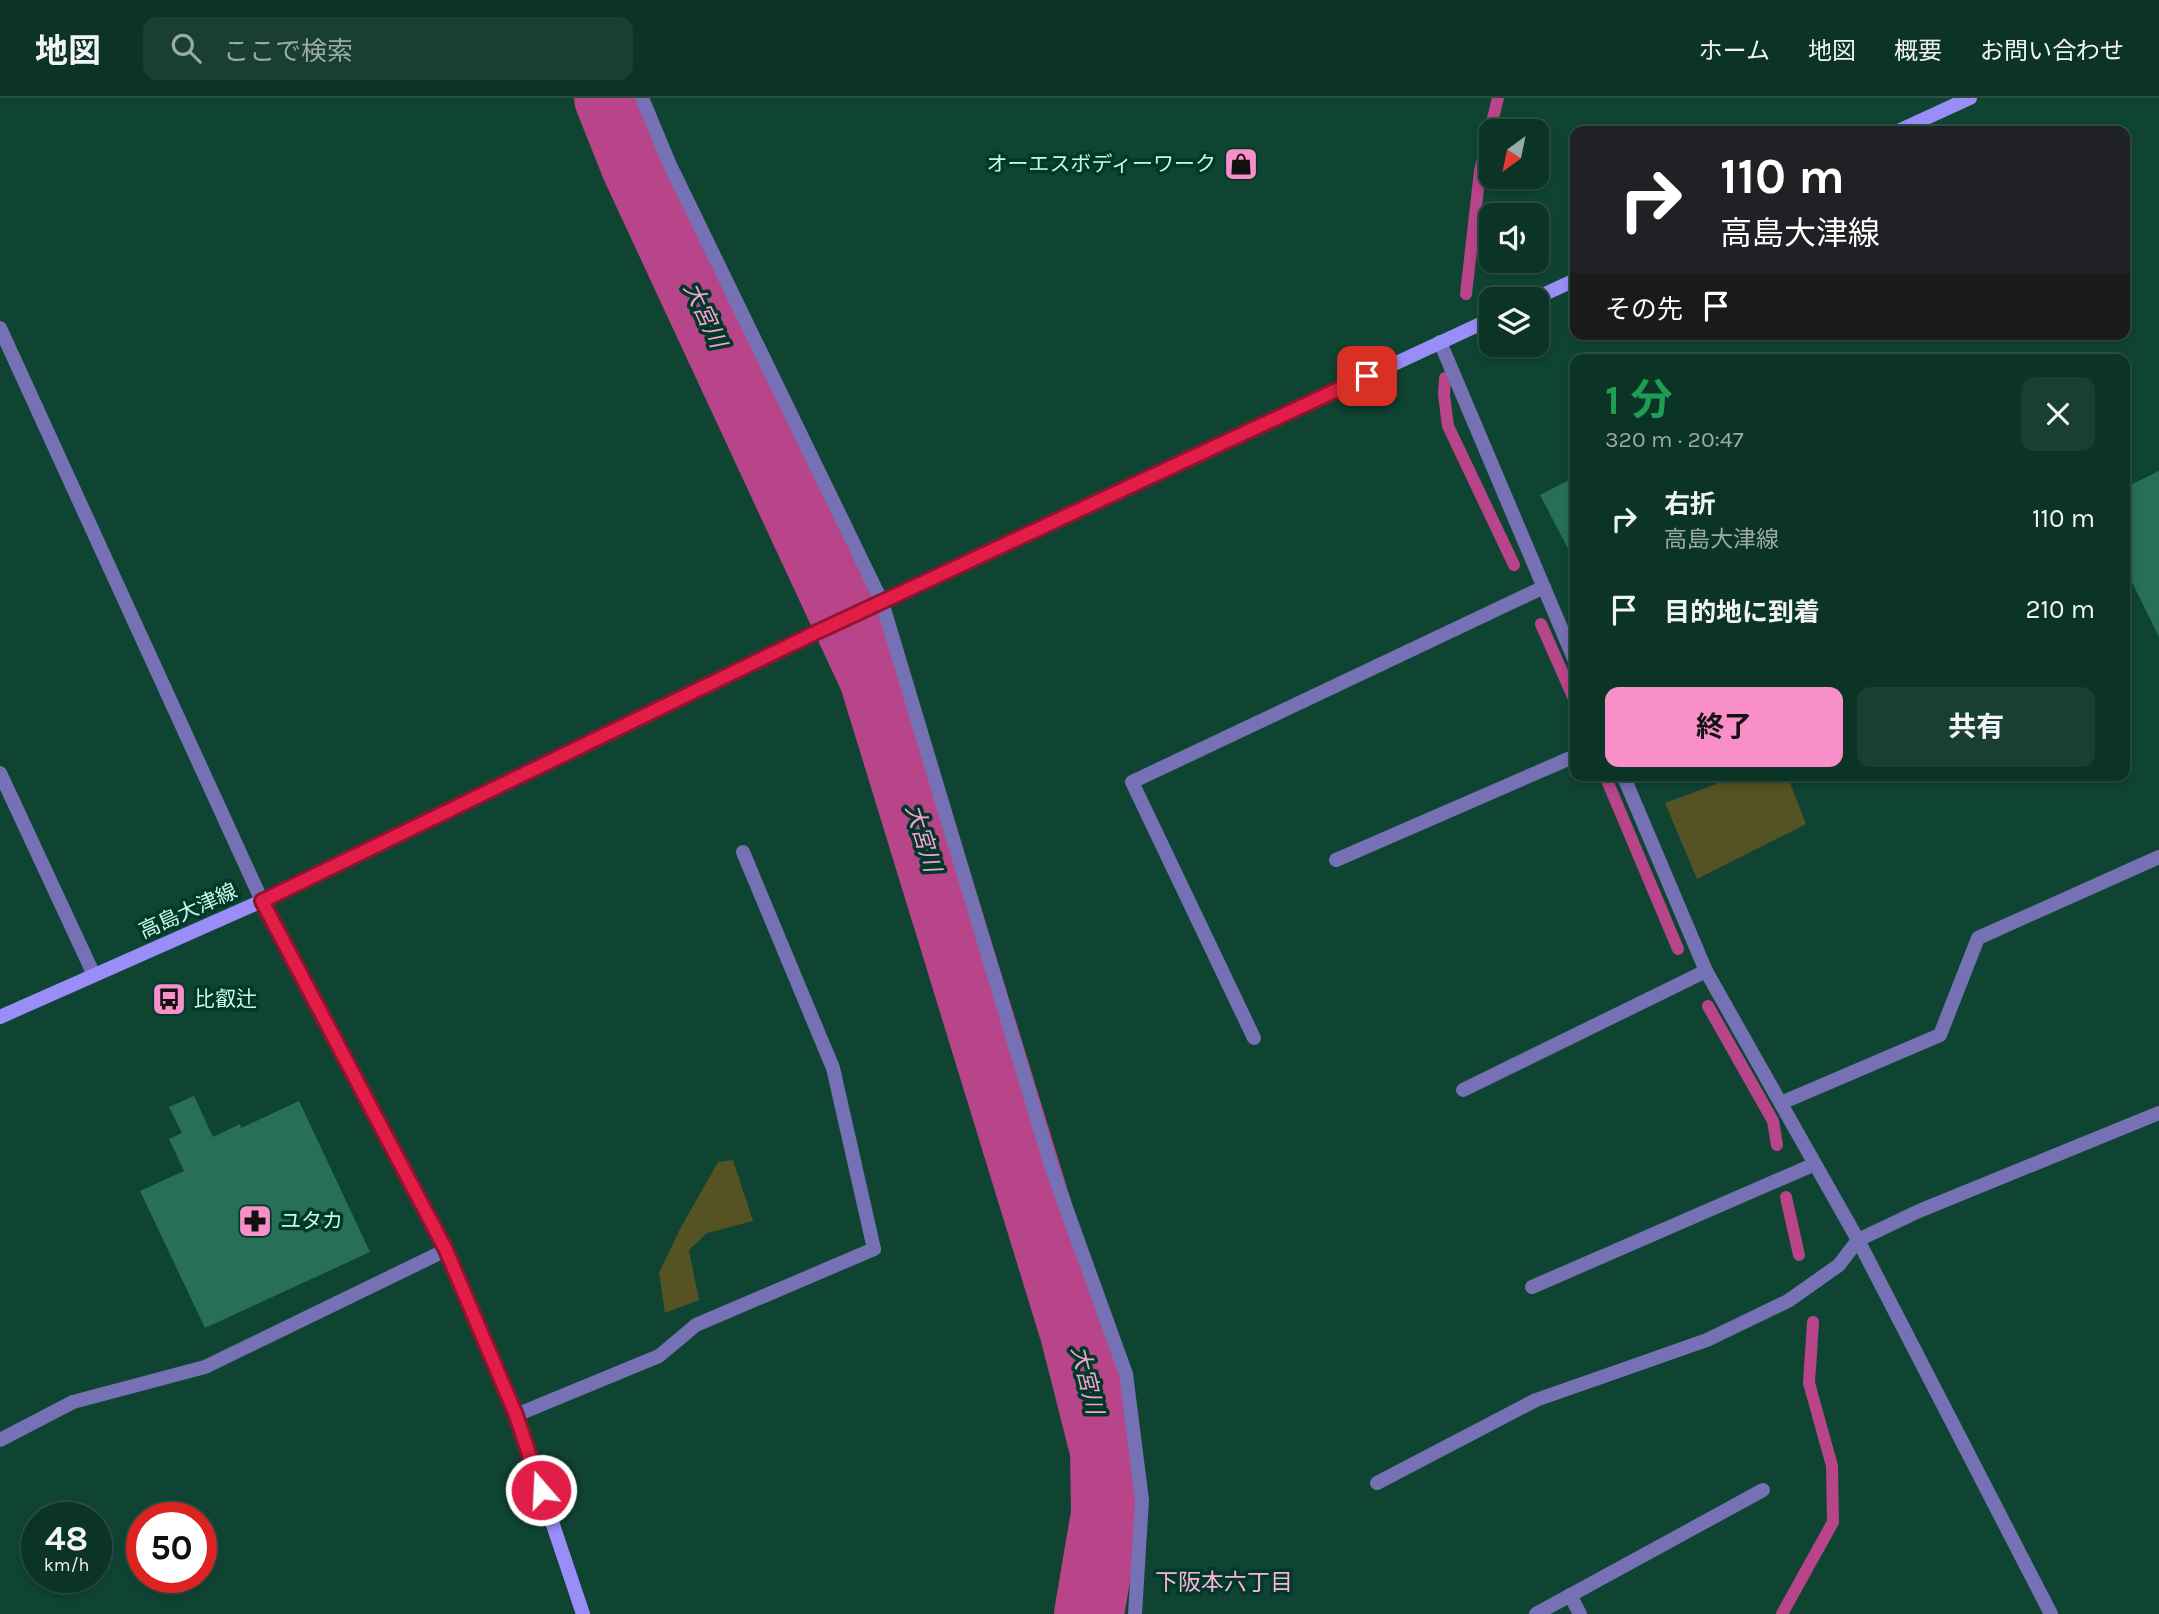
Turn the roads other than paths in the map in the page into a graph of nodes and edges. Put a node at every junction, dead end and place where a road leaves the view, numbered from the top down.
1 (642, 98) edge
2 (1969, 98) edge
3 (1909, 126) edge
4 (1570, 282) edge
5 (1549, 292) edge
6 (1479, 324) edge
7 (0, 328) edge
8 (1440, 342) junction
9 (1544, 587) junction
10 (877, 605) junction
11 (1570, 649) edge
12 (1570, 758) edge
13 (0, 773) edge
14 (1626, 781) edge
15 (743, 852) dead end
16 (2159, 857) edge
17 (1336, 860) dead end
18 (262, 901) junction
19 (1706, 971) junction
20 (94, 975) junction
21 (0, 1017) edge
22 (1254, 1038) dead end
23 (1463, 1090) dead end
24 (1781, 1103) junction
25 (2159, 1113) edge
26 (1815, 1164) junction
27 (1858, 1240) junction
28 (446, 1250) junction
29 (1532, 1287) dead end
30 (516, 1415) junction
31 (0, 1440) edge
32 (1377, 1483) dead end
33 (1763, 1490) dead end
34 (1570, 1595) junction
35 (583, 1614) edge
36 (1135, 1614) edge
37 (1536, 1614) edge
38 (1580, 1614) edge
39 (2051, 1614) edge

1 - 10 street
2 - 3 main road
4 - 5 main road
6 - 8 main road, 高島大津線
7 - 18 street
8 - 9 street
8 - 10 main road, 高島大津線
9 - 11 street
9 - 22 street
10 - 18 main road, 高島大津線
10 - 36 street
12 - 17 street
13 - 20 street
14 - 19 street
15 - 30 street
16 - 24 street
18 - 20 main road, 高島大津線
18 - 28 main road
19 - 23 street
19 - 24 street
20 - 21 main road, 高島大津線
24 - 26 street
25 - 27 street
26 - 27 street
26 - 29 street
27 - 32 street
27 - 39 street
28 - 30 main road
28 - 31 street
30 - 35 main road
33 - 34 street
34 - 37 street
34 - 38 street

